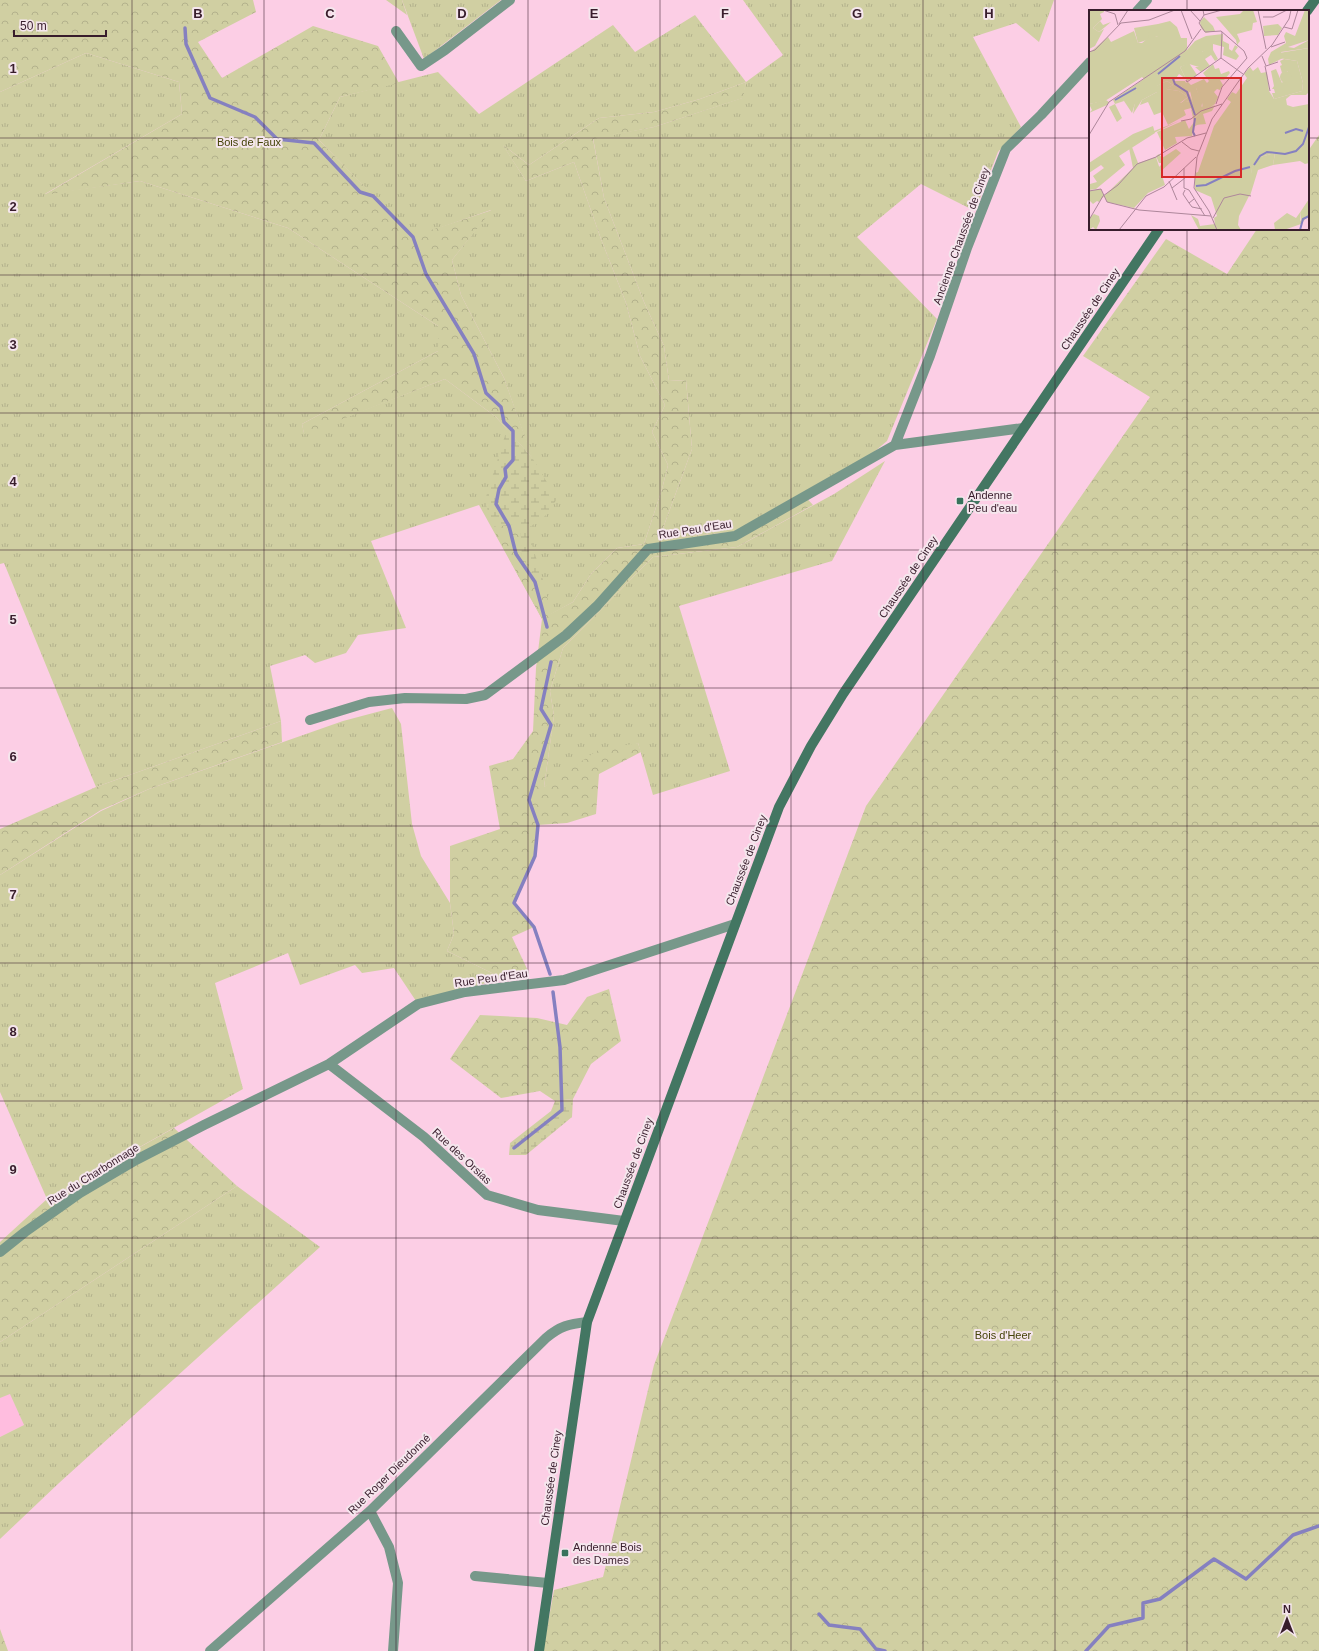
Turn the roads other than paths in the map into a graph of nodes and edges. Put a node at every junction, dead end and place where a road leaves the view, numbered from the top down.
1 (510, 0) edge
2 (1147, 0) edge
3 (1315, 0) edge
4 (1138, 10) edge
5 (1308, 10) edge
6 (396, 31) dead end
7 (1089, 63) edge
8 (1158, 230) edge
9 (1023, 428) junction
10 (895, 445) junction
11 (310, 720) dead end
12 (735, 924) junction
13 (329, 1064) junction
14 (204, 1125) joint
15 (624, 1221) junction
16 (0, 1252) edge
17 (587, 1322) junction
18 (370, 1511) junction
19 (475, 1576) dead end
20 (548, 1583) junction
21 (210, 1651) edge
22 (393, 1651) edge
23 (539, 1651) edge

1 - 6 street
2 - 4 street
3 - 5 main road
7 - 10 street, Ancienne Chaussée de Ciney
8 - 9 main road, Chaussée de Ciney
9 - 10 street, Rue Peu d'Eau
9 - 12 main road, Chaussée de Ciney
10 - 11 street, Rue Peu d'Eau
12 - 13 street, Rue Peu d'Eau
12 - 15 main road, Chaussée de Ciney
13 - 14 street, Rue Peu d'Eau
13 - 15 street, Rue des Orsias
14 - 16 street, Rue du Charbonnage
15 - 17 main road, Chaussée de Ciney
17 - 18 street, Rue Roger Dieudonné
17 - 20 main road, Chaussée de Ciney
18 - 21 street, Rue Roger Dieudonné
18 - 22 street
19 - 20 street
20 - 23 main road, Chaussée de Ciney

